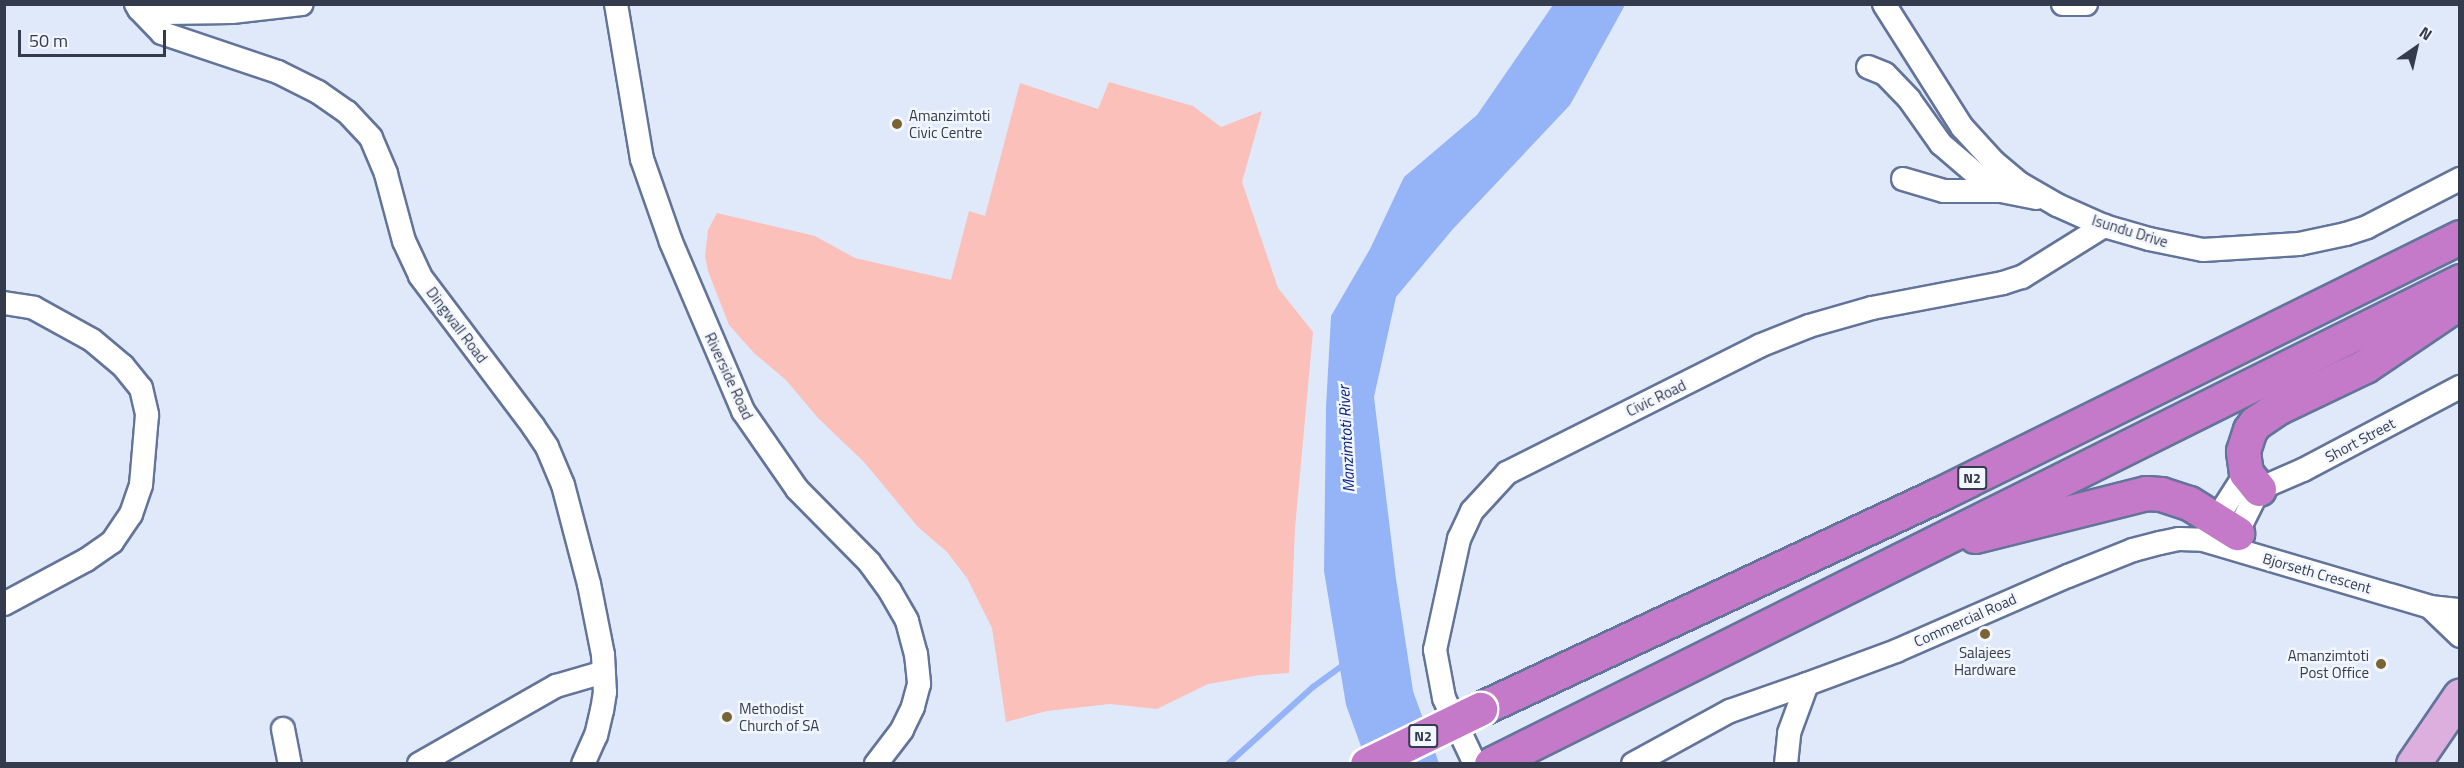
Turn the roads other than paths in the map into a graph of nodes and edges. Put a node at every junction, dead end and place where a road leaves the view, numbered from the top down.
1 (302, 4) edge
2 (616, 4) edge
3 (1884, 4) edge
4 (137, 7) edge
5 (1868, 67) dead end
6 (2460, 178) edge
7 (1903, 179) dead end
8 (2001, 191) junction
9 (2049, 200) junction
10 (2104, 226) junction
11 (2460, 237) edge
12 (2460, 281) edge
13 (2460, 302) edge
14 (4, 303) edge
15 (2460, 387) edge
16 (2252, 481) junction
17 (2223, 535) junction
18 (1938, 541) junction
19 (4, 604) edge
20 (2430, 607) junction
21 (2460, 610) edge
22 (2460, 636) edge
23 (604, 672) junction
24 (1807, 684) junction
25 (2460, 695) edge
26 (283, 729) dead end
27 (1491, 761) edge
28 (290, 764) edge
29 (419, 764) edge
30 (583, 764) edge
31 (876, 764) edge
32 (1367, 764) edge
33 (1633, 764) edge
34 (1786, 764) edge
35 (2413, 764) edge

1 - 4 street
2 - 31 street, Riverside Road
3 - 9 street, Isundu Drive
4 - 23 street, Dingwall Road
5 - 8 street
6 - 10 street, Isundu Drive
7 - 8 street
8 - 9 street
9 - 10 street, Isundu Drive
10 - 27 street, Civic Road
11 - 32 highway, N2, bridge
12 - 18 highway
13 - 16 highway
14 - 19 street
15 - 16 street, Short Street
16 - 17 street
17 - 18 highway
17 - 20 street, Bjorseth Crescent
17 - 24 street, Commercial Road
18 - 27 highway
20 - 21 street, Bjorseth Crescent
20 - 22 street, Bjorseth Crescent
23 - 29 street
23 - 30 street, Dingwall Road
24 - 33 street, Commercial Road
24 - 34 street
25 - 35 main road
26 - 28 street

